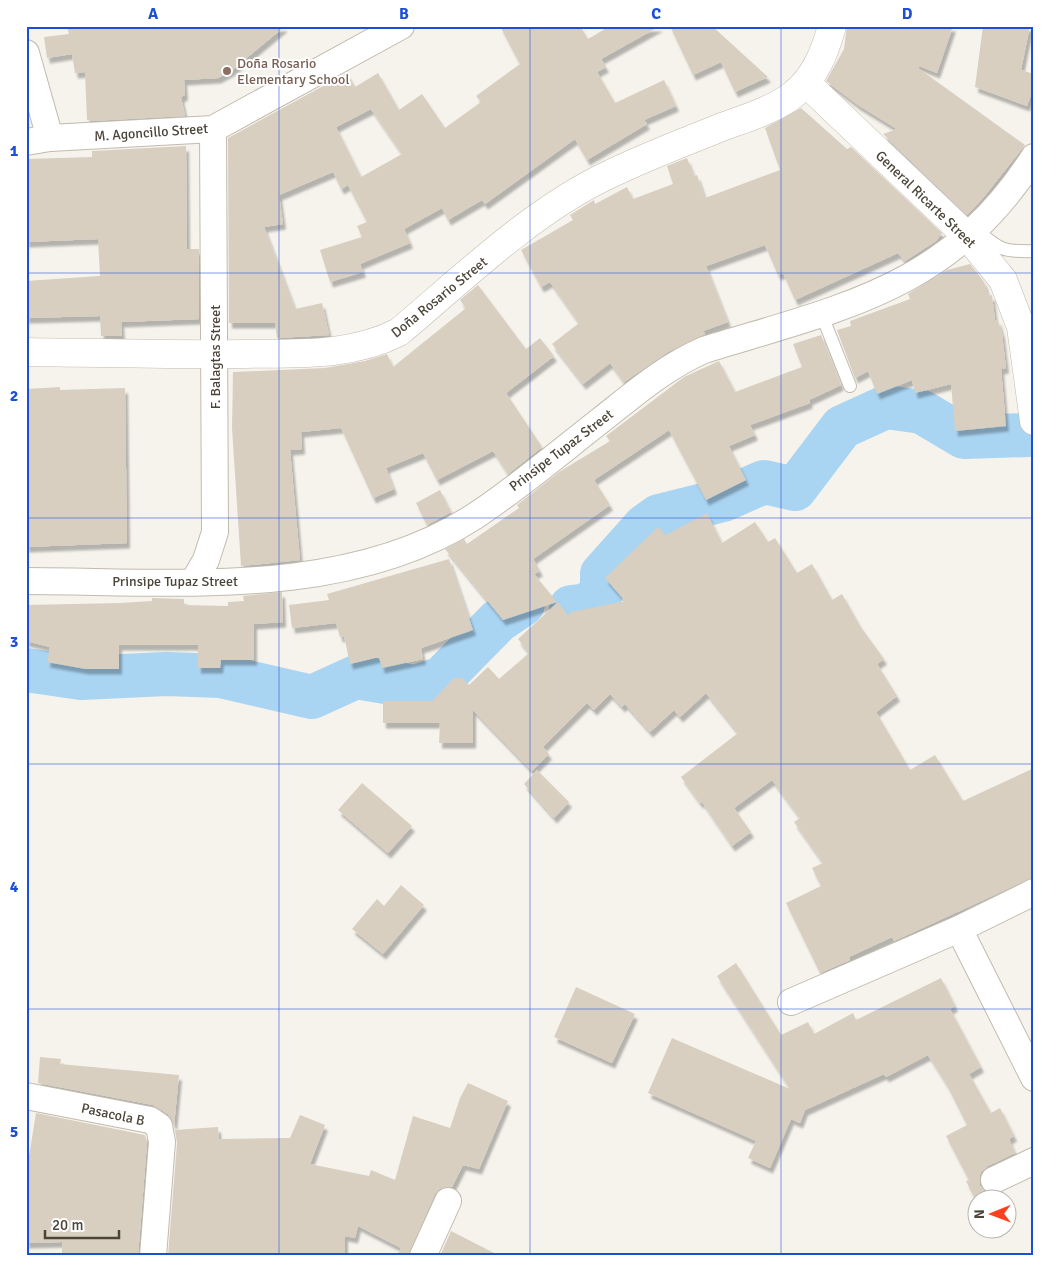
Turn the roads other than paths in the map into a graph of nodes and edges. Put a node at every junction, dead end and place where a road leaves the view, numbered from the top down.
1 (400, 26) edge
2 (832, 26) edge
3 (26, 53) edge
4 (806, 83) junction
5 (213, 129) junction
6 (38, 140) edge
7 (1034, 157) edge
8 (972, 233) junction
9 (1034, 251) edge
10 (821, 313) junction
11 (26, 352) edge
12 (215, 355) junction
13 (850, 386) dead end
14 (1034, 421) edge
15 (26, 581) edge
16 (194, 581) junction
17 (1034, 892) edge
18 (959, 929) junction
19 (791, 1002) dead end
20 (1034, 1078) edge
21 (26, 1096) edge
22 (1034, 1161) edge
23 (994, 1180) dead end
24 (448, 1201) dead end
25 (153, 1256) edge
26 (423, 1256) edge

1 - 5 street, M. Agoncillo Street
2 - 4 street, Doña Rosario Street
3 - 6 street
4 - 8 street, General Ricarte Street
4 - 12 street, Doña Rosario Street
5 - 6 street, M. Agoncillo Street
5 - 12 street, F. Balagtas Street
7 - 8 street, Prinsipe Tupaz Street
8 - 9 lane
8 - 10 street, Prinsipe Tupaz Street
8 - 14 street, General Ricarte Street
10 - 13 lane
10 - 16 street, Prinsipe Tupaz Street
11 - 12 street, Doña Rosario Street
12 - 16 street, F. Balagtas Street
15 - 16 street, Prinsipe Tupaz Street
17 - 18 street
18 - 19 street
18 - 20 street
21 - 25 street, Pasacola B
22 - 23 street
24 - 26 street

